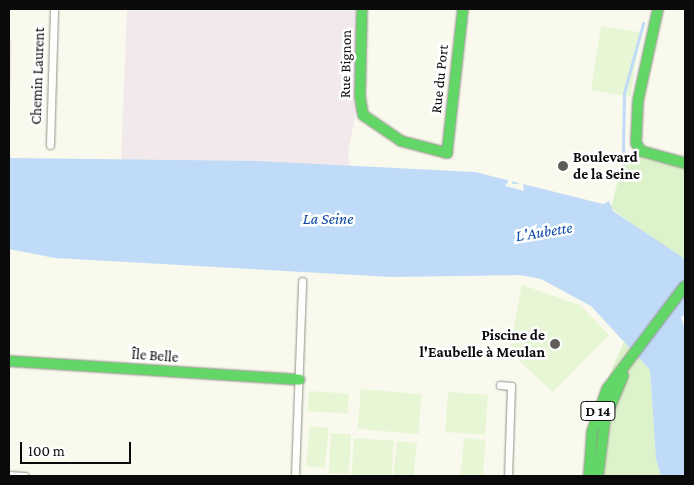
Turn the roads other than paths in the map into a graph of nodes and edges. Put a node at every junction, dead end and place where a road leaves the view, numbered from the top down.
1 (54, 9) edge
2 (362, 9) edge
3 (463, 9) edge
4 (658, 9) edge
5 (50, 145) dead end
6 (447, 153) joint
7 (685, 163) edge
8 (302, 281) dead end
9 (685, 286) edge
10 (633, 356) junction
11 (9, 361) edge
12 (299, 380) junction
13 (500, 386) dead end
14 (9, 475) edge
15 (25, 476) edge
16 (295, 476) edge
17 (508, 476) edge
18 (588, 476) edge
19 (598, 476) edge

1 - 5 street, Chemin Laurent
2 - 6 street, Rue Bignon
3 - 6 street, Rue du Port
4 - 7 street
8 - 12 street
9 - 10 street, D 14
10 - 18 street, D 14
10 - 19 street, D 14
11 - 12 street, Île Belle
12 - 16 street
13 - 17 street
14 - 15 street

